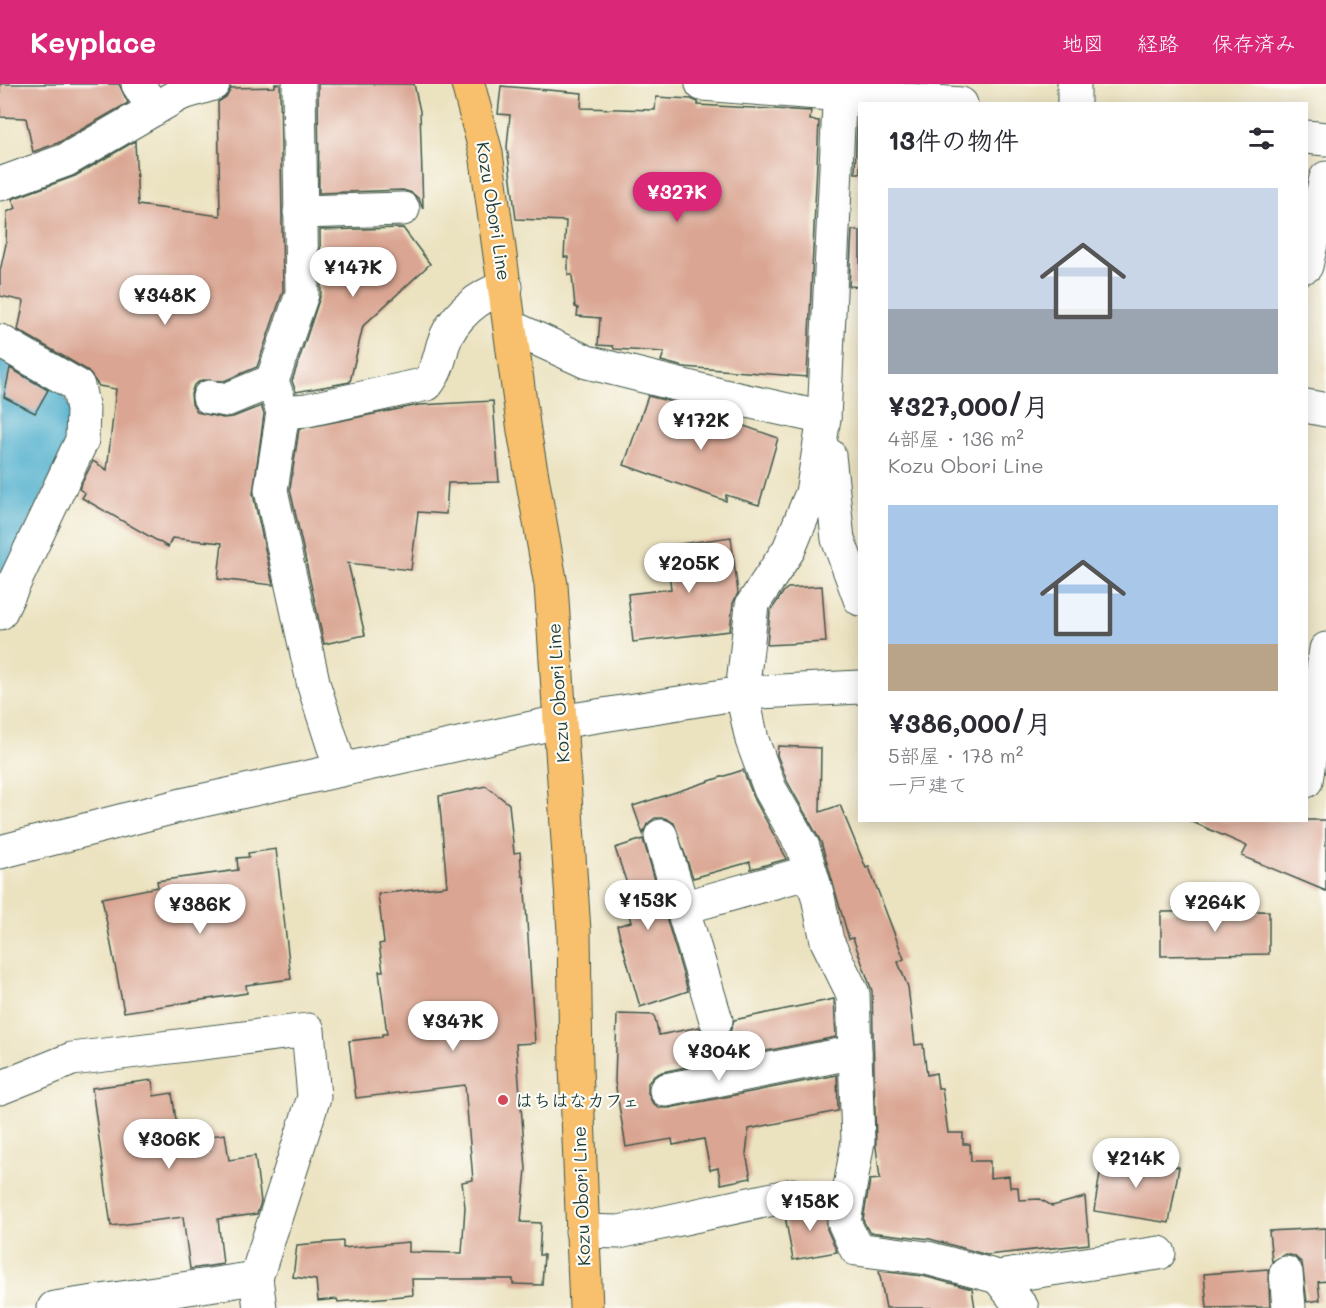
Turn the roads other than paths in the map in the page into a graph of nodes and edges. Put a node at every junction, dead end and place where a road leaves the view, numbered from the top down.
1 (213, 84) edge
2 (299, 84) edge
3 (468, 84) edge
4 (702, 84) edge
5 (1074, 84) edge
6 (840, 89) edge
7 (146, 97) edge
8 (945, 102) edge
9 (1074, 102) edge
10 (1308, 137) edge
11 (1326, 139) edge
12 (1326, 178) edge
13 (0, 184) edge
14 (403, 209) dead end
15 (300, 212) junction
16 (1315, 248) edge
17 (506, 286) junction
18 (511, 327) junction
19 (0, 341) edge
20 (272, 381) junction
21 (209, 397) dead end
22 (1308, 406) edge
23 (1326, 410) edge
24 (283, 412) junction
25 (824, 417) junction
26 (858, 594) edge
27 (0, 613) edge
28 (1326, 648) edge
29 (1308, 650) edge
30 (858, 687) edge
31 (742, 693) junction
32 (559, 722) junction
33 (1308, 768) edge
34 (341, 770) junction
35 (661, 836) dead end
36 (0, 852) edge
37 (810, 872) junction
38 (682, 908) junction
39 (716, 1020) dead end
40 (855, 1052) junction
41 (0, 1088) edge
42 (666, 1090) dead end
43 (792, 1195) dead end
44 (582, 1231) junction
45 (1159, 1252) dead end
46 (1286, 1274) dead end
47 (998, 1277) junction
48 (258, 1293) edge
49 (54, 1308) edge
50 (586, 1308) edge
51 (1022, 1308) edge
52 (1289, 1308) edge

1 - 7 street
2 - 15 street
3 - 17 main road, Kozu Obori Line
4 - 6 street
5 - 9 street
6 - 8 street
6 - 25 street
7 - 13 street
10 - 11 street
12 - 16 street
14 - 15 street
15 - 20 street
17 - 18 main road, Kozu Obori Line
17 - 24 street
18 - 25 street
18 - 32 main road, Kozu Obori Line
19 - 27 street
20 - 21 street
20 - 24 street
22 - 23 street
24 - 34 street
25 - 26 street
25 - 31 street
28 - 29 street
28 - 33 street
30 - 31 street
31 - 32 street
31 - 37 street
32 - 34 street
32 - 44 main road, Kozu Obori Line
34 - 36 street
35 - 38 street
37 - 38 street
37 - 40 street
38 - 39 street
40 - 42 street
40 - 47 street
41 - 48 street
43 - 44 street
44 - 50 main road, Kozu Obori Line
45 - 47 street
46 - 52 street
47 - 51 street
48 - 49 street

